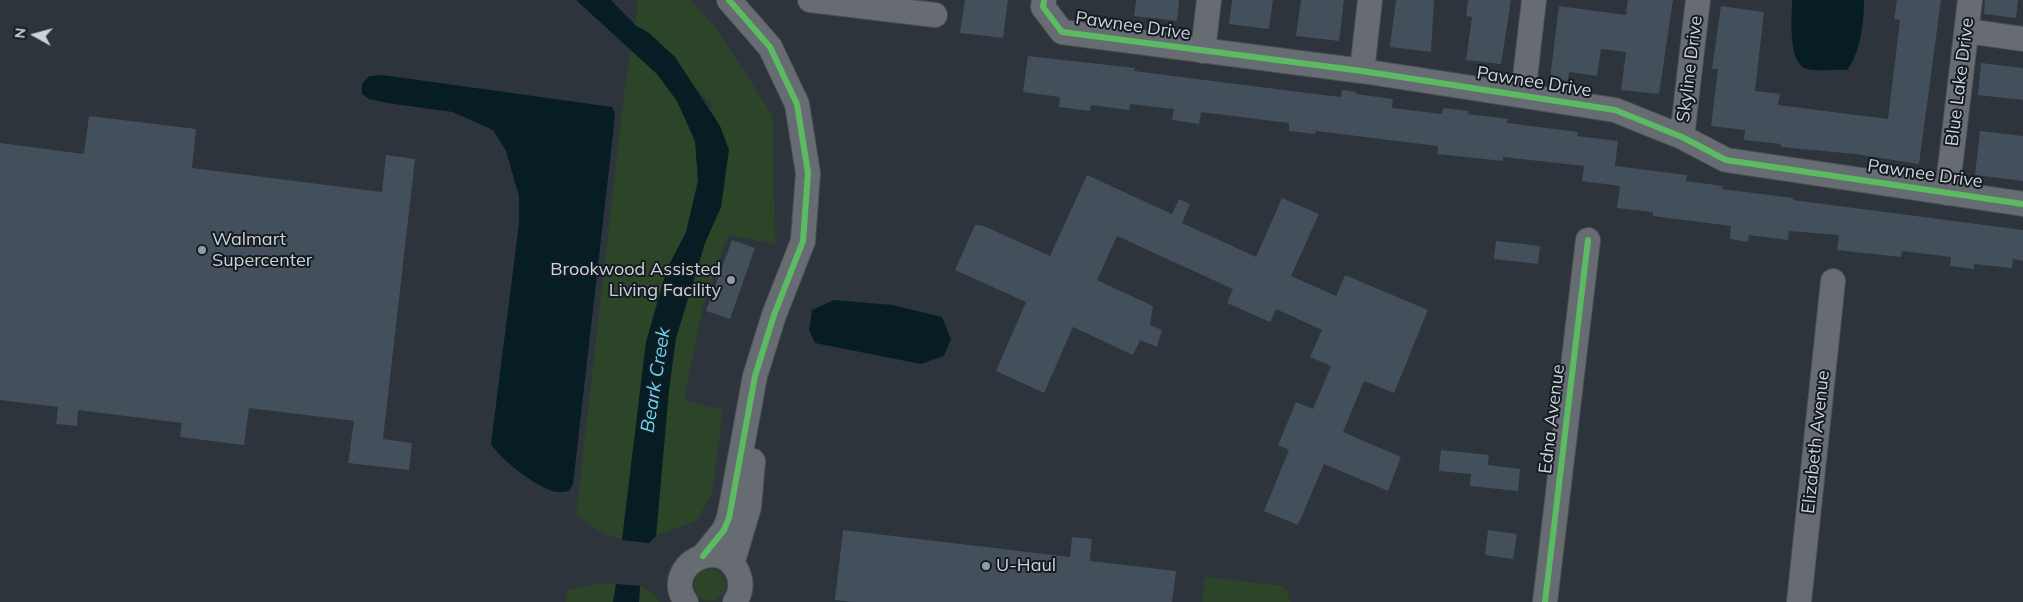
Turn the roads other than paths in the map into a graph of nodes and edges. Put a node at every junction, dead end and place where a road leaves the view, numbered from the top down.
1 (729, 0) edge
2 (810, 0) edge
3 (1209, 0) edge
4 (1370, 0) edge
5 (1534, 0) edge
6 (1698, 0) edge
7 (1970, 0) edge
8 (875, 4) edge
9 (1043, 4) edge
10 (935, 15) dead end
11 (1966, 31) junction
12 (2023, 39) edge
13 (1203, 51) junction
14 (1362, 71) junction
15 (1523, 95) junction
16 (1682, 137) junction
17 (1947, 193) junction
18 (2023, 204) edge
19 (1588, 240) dead end
20 (1834, 281) dead end
21 (755, 376) junction
22 (704, 556) junction
23 (732, 564) junction
24 (686, 602) edge
25 (735, 602) edge
26 (1545, 602) edge
27 (1799, 602) edge

1 - 21 street
2 - 8 street
3 - 13 street
4 - 14 street
5 - 15 street
6 - 16 street, Skyline Drive
7 - 11 street, Blue Lake Drive
8 - 10 street
9 - 13 street, Pawnee Drive
11 - 12 street
11 - 17 street, Blue Lake Drive
13 - 14 street, Pawnee Drive
14 - 15 street, Pawnee Drive
15 - 16 street, Pawnee Drive
16 - 17 street, Pawnee Drive
17 - 18 street, Pawnee Drive
19 - 26 street, Edna Avenue
20 - 27 street, Elizabeth Avenue
21 - 22 street
21 - 23 street
22 - 23 street
22 - 24 street
23 - 25 street

